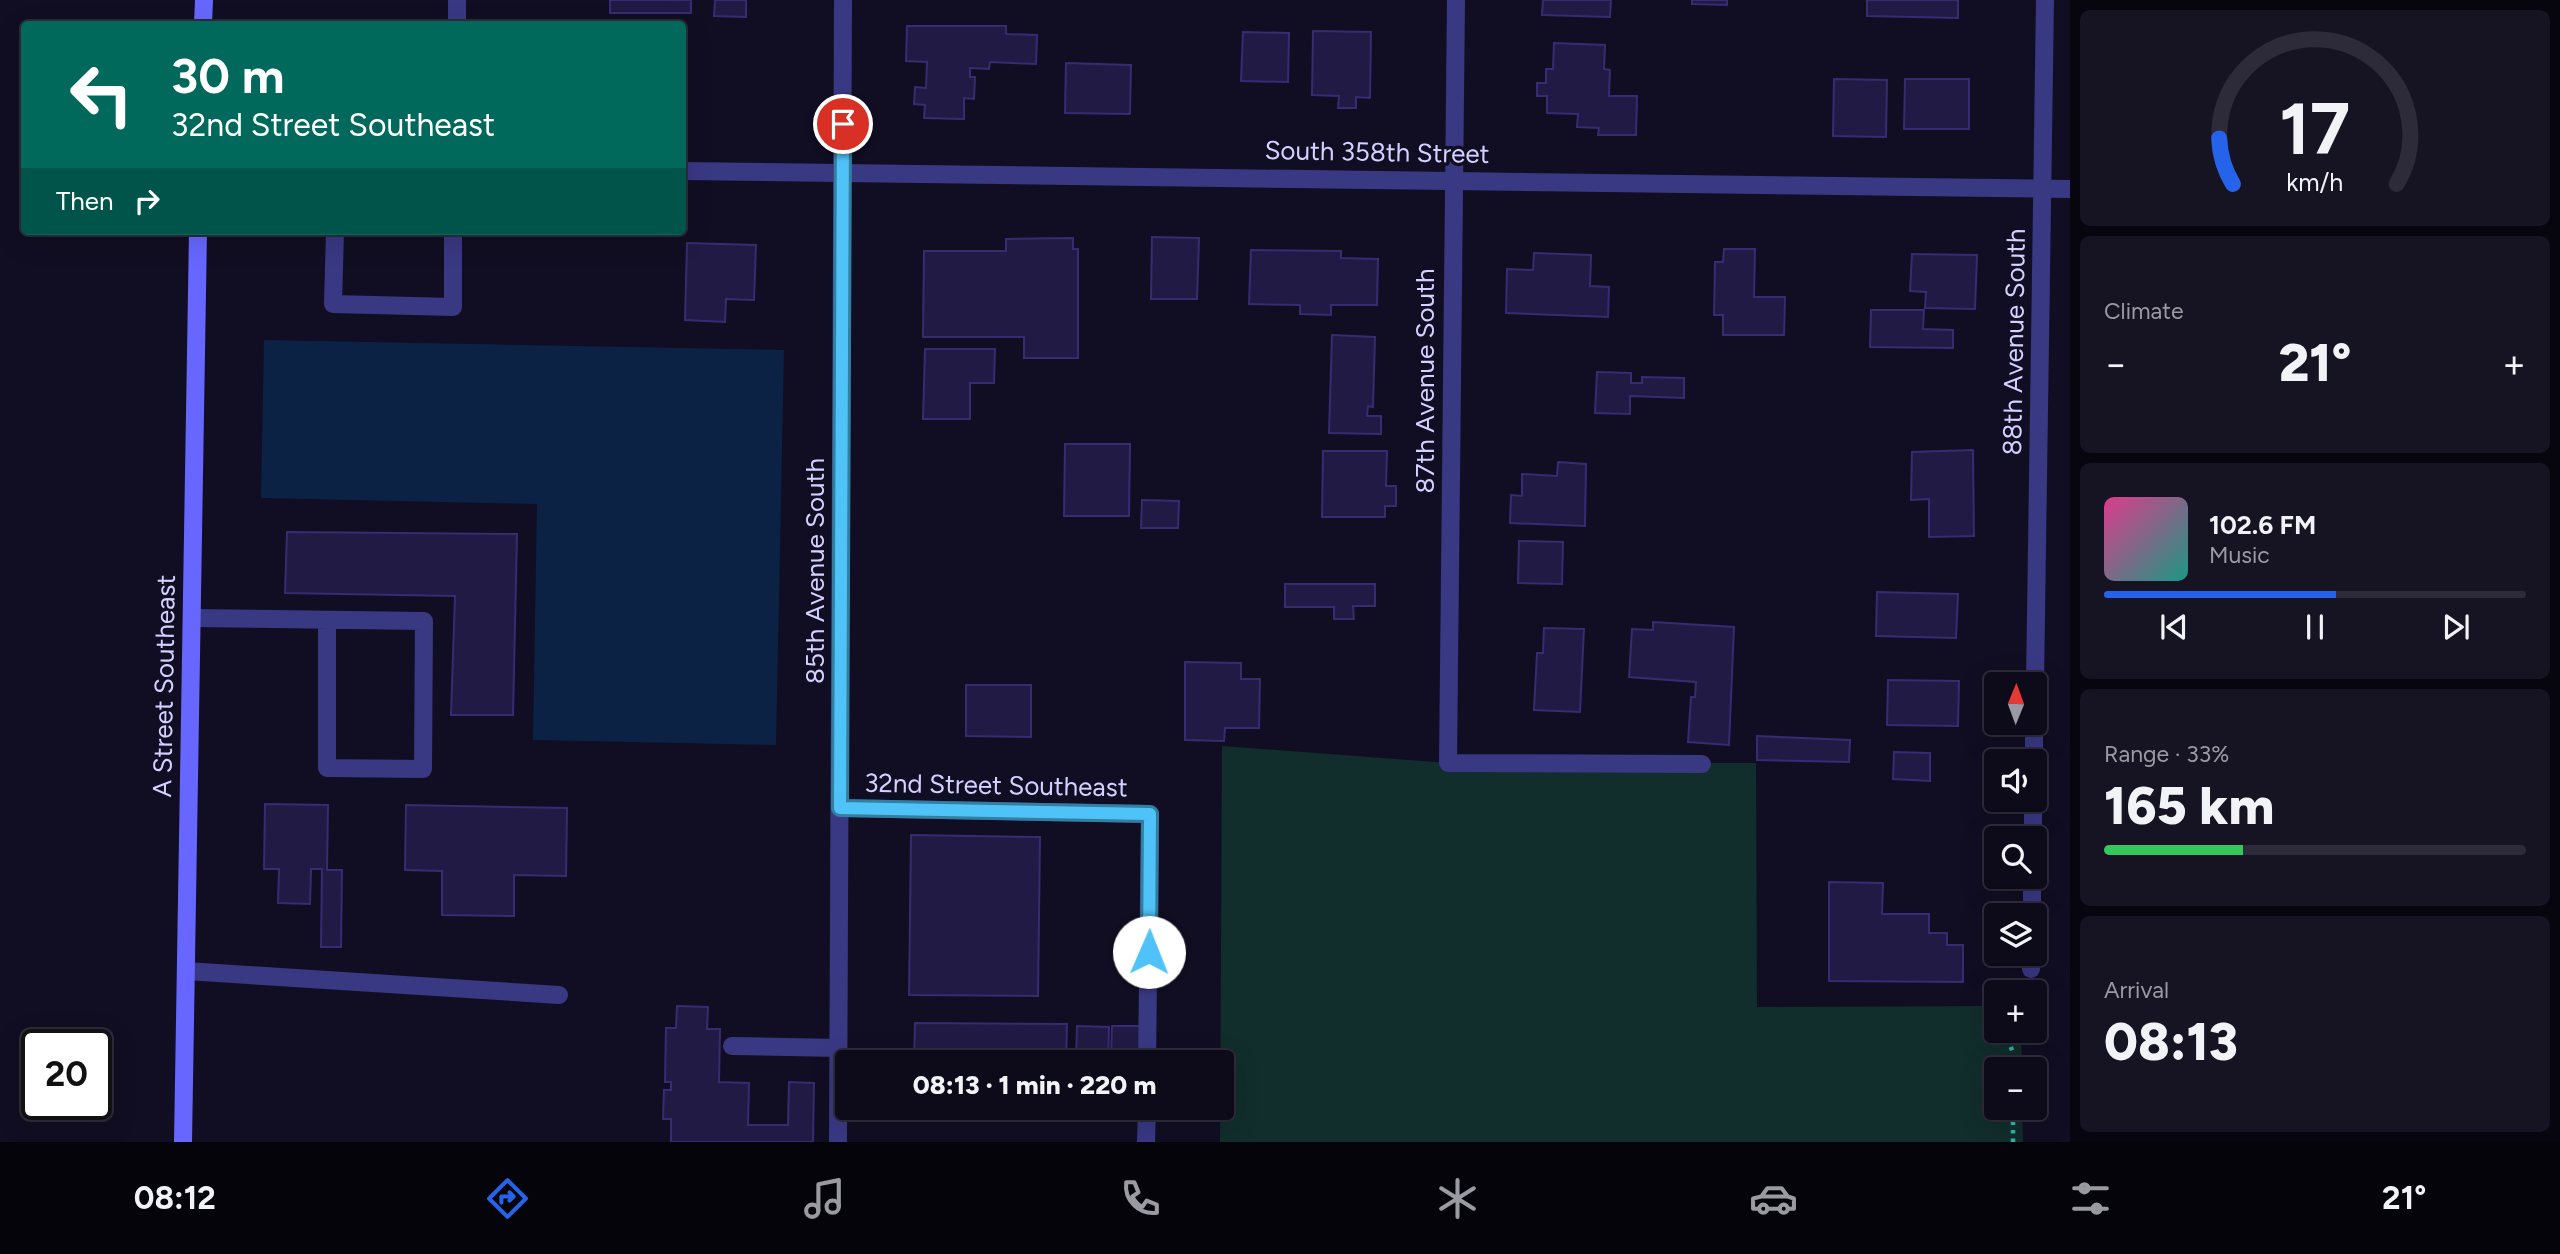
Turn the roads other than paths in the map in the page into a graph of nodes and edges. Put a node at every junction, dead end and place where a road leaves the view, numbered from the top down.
1 (204, 0) edge
2 (457, 0) edge
3 (844, 0) edge
4 (1456, 0) edge
5 (2045, 0) edge
6 (203, 21) edge
7 (457, 21) edge
8 (686, 171) edge
9 (843, 174) junction
10 (1452, 179) junction
11 (2042, 188) junction
12 (2070, 189) edge
13 (198, 235) edge
14 (335, 235) edge
15 (453, 235) edge
16 (192, 618) junction
17 (327, 620) junction
18 (2035, 672) edge
19 (1702, 764) dead end
20 (840, 808) junction
21 (186, 971) junction
22 (559, 995) dead end
23 (732, 1046) dead end
24 (838, 1048) junction
25 (1147, 1050) edge
26 (1147, 1120) edge
27 (183, 1142) edge
28 (838, 1142) edge
29 (1146, 1142) edge

1 - 6 main road
2 - 7 street
3 - 9 street, 85th Avenue South
4 - 10 street, 87th Avenue South
5 - 11 street, 88th Avenue South
8 - 9 street, South 358th Street
9 - 10 street, South 358th Street
9 - 20 street, 85th Avenue South
10 - 11 street, South 358th Street
10 - 19 street, 87th Avenue South
11 - 12 street, South 358th Street
11 - 18 street, 88th Avenue South
13 - 16 main road, A Street Southeast
14 - 15 street
16 - 17 street
16 - 21 main road, A Street Southeast
17 - 17 street
20 - 24 street, 85th Avenue South
20 - 25 street, 32nd Street Southeast
21 - 22 street
21 - 27 main road, A Street Southeast
23 - 24 street
24 - 28 street, 85th Avenue South
26 - 29 street

